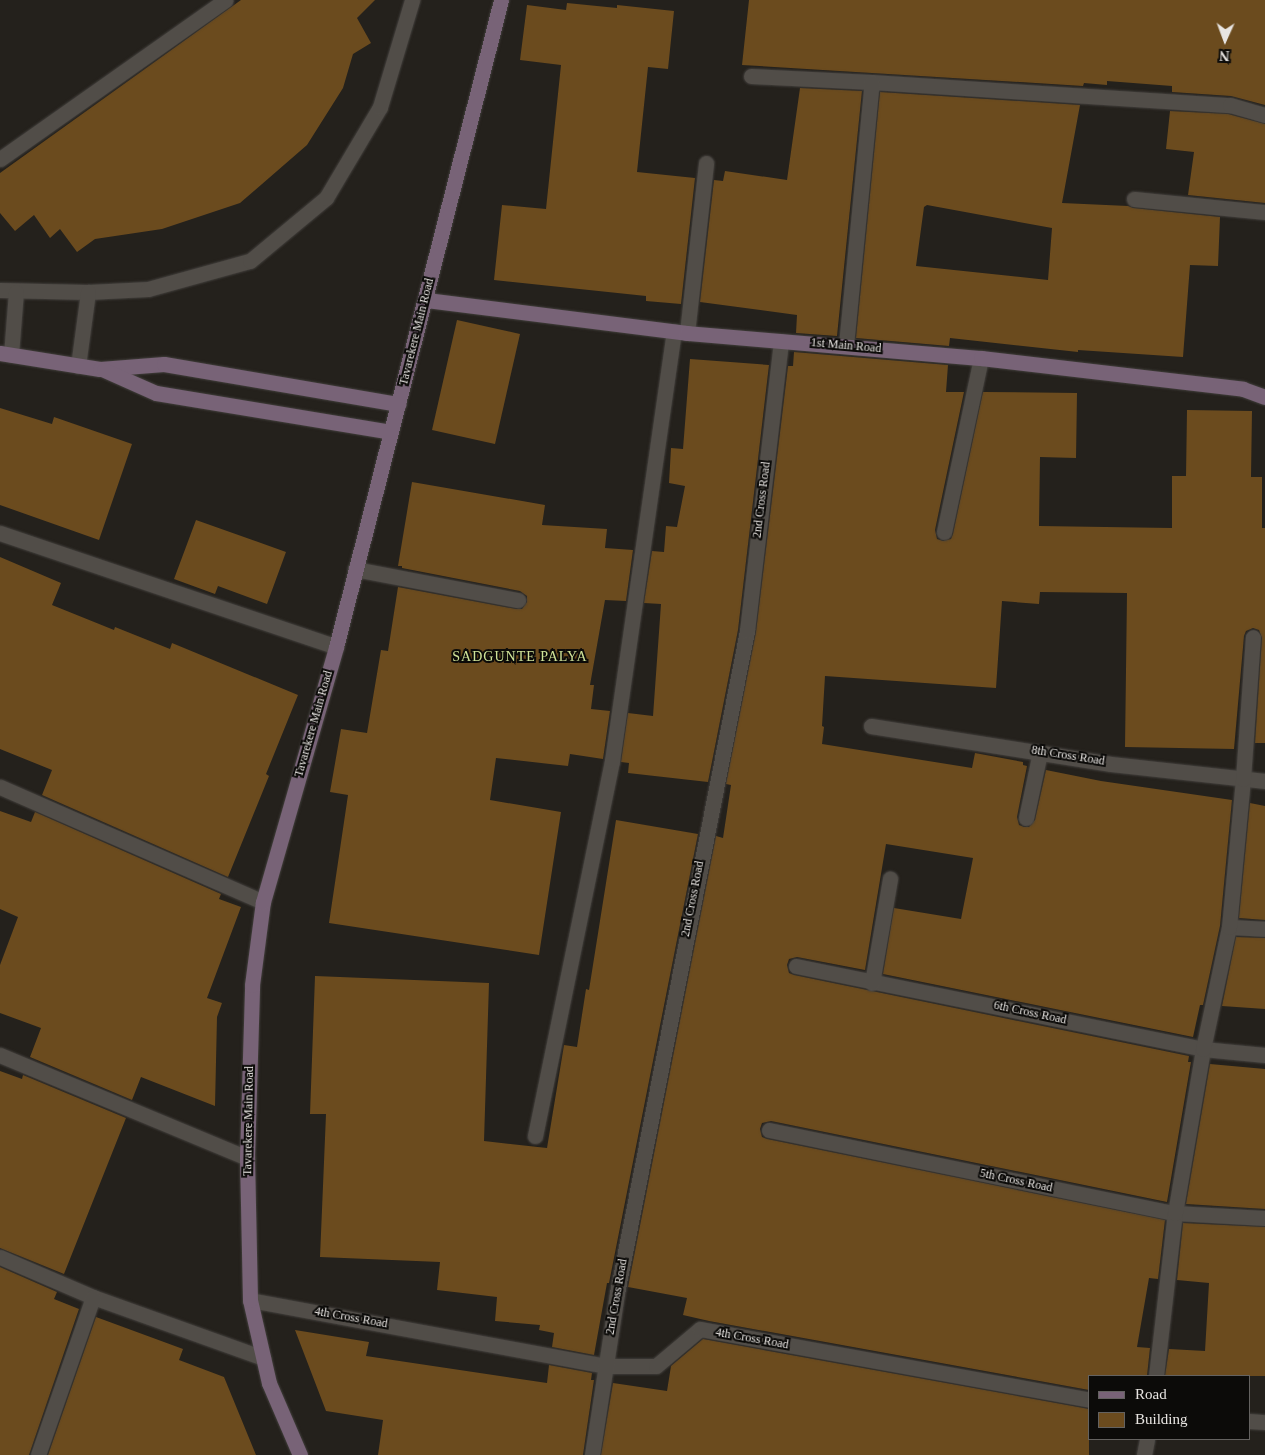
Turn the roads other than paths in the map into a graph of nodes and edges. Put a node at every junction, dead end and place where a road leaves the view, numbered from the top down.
1 (225, 0) edge
2 (412, 0) edge
3 (501, 0) edge
4 (751, 76) dead end
5 (872, 82) junction
6 (1265, 115) edge
7 (0, 159) edge
8 (706, 163) dead end
9 (1134, 199) dead end
10 (1265, 212) edge
11 (0, 290) edge
12 (16, 292) junction
13 (88, 292) junction
14 (426, 300) junction
15 (680, 332) junction
16 (781, 341) junction
17 (846, 345) junction
18 (6, 354) edge
19 (981, 358) junction
20 (78, 366) junction
21 (100, 369) junction
22 (1265, 396) edge
23 (399, 404) junction
24 (391, 432) junction
25 (944, 532) dead end
26 (0, 533) edge
27 (356, 569) junction
28 (518, 600) dead end
29 (1253, 636) dead end
30 (336, 647) junction
31 (871, 726) dead end
32 (1040, 752) junction
33 (1243, 779) junction
34 (1265, 782) edge
35 (0, 786) edge
36 (1026, 818) dead end
37 (890, 880) dead end
38 (263, 902) junction
39 (1229, 927) junction
40 (1265, 929) edge
41 (796, 966) dead end
42 (872, 983) junction
43 (1203, 1049) junction
44 (0, 1055) edge
45 (1265, 1055) edge
46 (769, 1130) dead end
47 (535, 1136) dead end
48 (247, 1158) junction
49 (1174, 1213) junction
50 (1265, 1218) edge
51 (0, 1257) edge
52 (93, 1297) junction
53 (250, 1300) junction
54 (263, 1358) junction
55 (605, 1366) junction
56 (1156, 1375) edge
57 (1088, 1400) edge
58 (1250, 1421) edge
59 (1265, 1422) edge
60 (1147, 1440) edge
61 (38, 1455) edge
62 (300, 1455) edge
63 (592, 1455) edge
64 (1144, 1455) edge

1 - 7 street
2 - 13 street
3 - 14 main road, Tavarekere Main Road
4 - 5 street
5 - 6 street
5 - 17 street
8 - 15 street
9 - 10 street
11 - 12 street
12 - 13 street
12 - 18 street
13 - 20 street
14 - 15 main road, 1st Main Road
14 - 23 main road, Tavarekere Main Road
15 - 16 main road, 1st Main Road
15 - 47 street
16 - 17 main road, 1st Main Road
16 - 55 street, 2nd Cross Road
17 - 19 main road, 1st Main Road
18 - 20 main road
19 - 22 main road, 1st Main Road
19 - 25 street
20 - 21 main road
21 - 23 main road
21 - 24 main road
23 - 24 main road, Tavarekere Main Road
24 - 27 main road, Tavarekere Main Road
26 - 30 street
27 - 28 street
27 - 30 main road, Tavarekere Main Road
29 - 33 street
30 - 38 main road, Tavarekere Main Road
31 - 32 street, 8th Cross Road
32 - 33 street, 8th Cross Road
32 - 36 street
33 - 34 street, 8th Cross Road
33 - 39 street
35 - 38 street
37 - 42 street
38 - 48 main road, Tavarekere Main Road
39 - 40 street
39 - 43 street
41 - 42 street, 6th Cross Road
42 - 43 street, 6th Cross Road
43 - 45 street, 6th Cross Road
43 - 49 street
44 - 48 street
46 - 49 street, 5th Cross Road
48 - 53 main road, Tavarekere Main Road
49 - 50 street, 5th Cross Road
49 - 56 street
51 - 52 street
52 - 54 street
52 - 61 street
53 - 54 main road, Tavarekere Main Road
53 - 55 street, 4th Cross Road
54 - 62 main road, Tavarekere Main Road
55 - 57 street, 4th Cross Road
55 - 63 street, 2nd Cross Road
58 - 59 street
60 - 64 street

